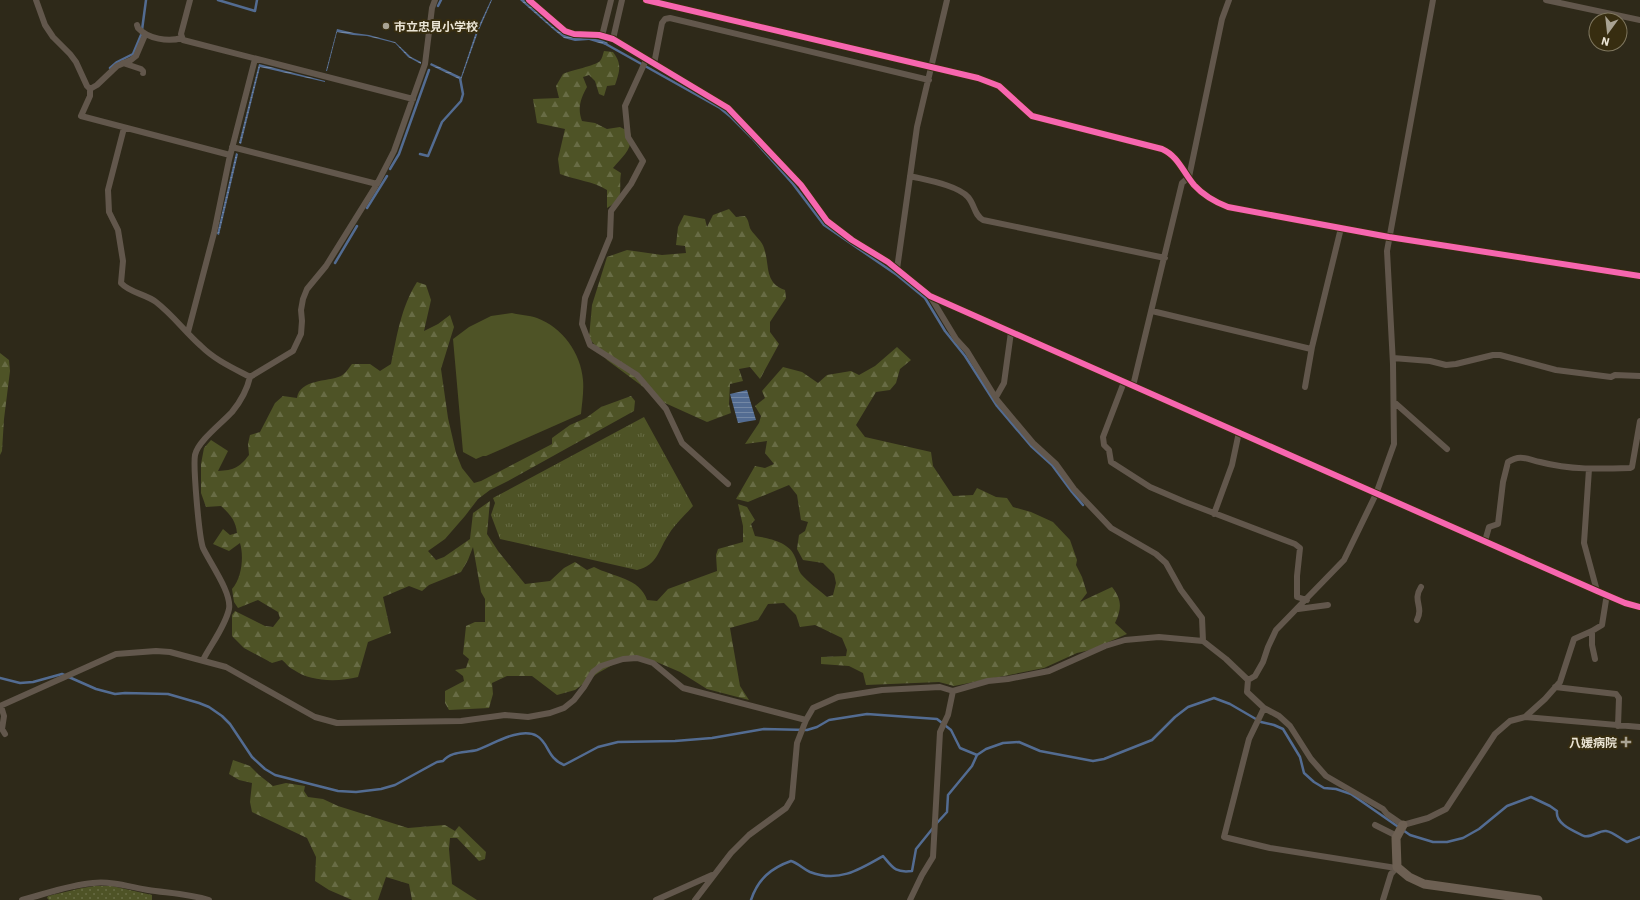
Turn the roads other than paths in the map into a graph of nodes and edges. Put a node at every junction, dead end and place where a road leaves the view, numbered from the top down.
1 (36, 0) edge
2 (190, 0) edge
3 (436, 0) edge
4 (529, 0) edge
5 (611, 0) edge
6 (622, 0) edge
7 (646, 0) edge
8 (947, 0) edge
9 (1229, 0) edge
10 (1433, 0) edge
11 (1546, 0) edge
12 (1640, 20) edge
13 (138, 25) dead end
14 (145, 35) junction
15 (602, 36) junction
16 (182, 38) junction
17 (613, 39) junction
18 (255, 58) junction
19 (646, 60) junction
20 (123, 63) junction
21 (654, 64) junction
22 (932, 68) junction
23 (143, 73) dead end
24 (929, 80) junction
25 (90, 89) junction
26 (413, 99) junction
27 (124, 128) junction
28 (232, 147) junction
29 (230, 154) junction
30 (910, 176) junction
31 (1189, 178) junction
32 (377, 184) junction
33 (1341, 228) junction
34 (1389, 238) junction
35 (1165, 258) junction
36 (897, 269) junction
37 (1640, 276) edge
38 (930, 296) junction
39 (1152, 311) junction
40 (188, 332) junction
41 (1011, 332) junction
42 (1311, 349) junction
43 (1393, 358) junction
44 (1640, 376) edge
45 (250, 377) junction
46 (1124, 382) junction
47 (1133, 386) junction
48 (1305, 387) dead end
49 (996, 397) junction
50 (1394, 402) junction
51 (1640, 421) edge
52 (1239, 432) junction
53 (1447, 449) dead end
54 (1589, 469) junction
55 (728, 484) dead end
56 (1376, 494) junction
57 (1214, 514) junction
58 (1485, 541) junction
59 (1420, 587) dead end
60 (1597, 591) junction
61 (1608, 596) junction
62 (1307, 600) junction
63 (1328, 605) dead end
64 (1640, 607) edge
65 (1297, 609) junction
66 (1417, 620) dead end
67 (1592, 631) junction
68 (1203, 641) junction
69 (1595, 659) dead end
70 (202, 660) junction
71 (1248, 680) junction
72 (1555, 687) junction
73 (953, 691) junction
74 (0, 706) edge
75 (1264, 708) junction
76 (1524, 717) junction
77 (806, 720) junction
78 (1618, 726) junction
79 (1640, 727) edge
80 (2, 729) edge
81 (1375, 825) dead end
82 (1403, 825) junction
83 (1397, 836) junction
84 (1396, 868) junction
85 (713, 875) junction
86 (22, 900) edge
87 (209, 900) edge
88 (656, 900) edge
89 (694, 900) edge
90 (910, 900) edge
91 (1384, 900) edge
92 (1538, 900) edge

1 - 25 street
2 - 16 street
3 - 26 street
4 - 15 street
5 - 15 street
6 - 17 street
7 - 22 street
8 - 22 street
9 - 31 street
10 - 34 street
11 - 12 street
13 - 14 street
14 - 16 street
14 - 20 street
15 - 17 street
16 - 18 street
17 - 19 street
18 - 26 street
18 - 28 street
19 - 21 street
19 - 55 street
20 - 23 street
20 - 25 street
21 - 24 street
21 - 36 street
22 - 24 street
22 - 31 street
24 - 30 street
25 - 27 street
26 - 32 street
27 - 29 street
27 - 40 street
28 - 29 street
28 - 32 street
29 - 40 street
30 - 35 street
30 - 36 street
31 - 33 street
31 - 35 street
32 - 45 street
33 - 34 street
33 - 42 street
34 - 37 street
34 - 43 street
35 - 39 street
36 - 38 street
38 - 41 street
38 - 49 street
39 - 42 street
39 - 47 street
40 - 45 street
41 - 46 street
41 - 49 street
42 - 48 street
43 - 44 street
43 - 50 street
45 - 70 street
46 - 47 street
46 - 57 street
47 - 52 street
49 - 68 street
50 - 53 street
50 - 56 street
51 - 54 street
52 - 56 street
52 - 57 street
54 - 58 street
54 - 60 street
56 - 58 street
56 - 62 street
57 - 62 street
58 - 60 street
59 - 66 street
60 - 61 street
61 - 64 street
61 - 67 street
62 - 65 street
63 - 65 street
65 - 71 street
67 - 69 street
67 - 72 street
68 - 71 street
68 - 73 street
70 - 74 street
70 - 77 street
71 - 75 street
72 - 76 street
72 - 78 street
73 - 77 street
73 - 90 street
74 - 80 street
75 - 82 street
75 - 84 street
76 - 78 street
76 - 82 street
77 - 85 street
78 - 79 street
81 - 83 street
82 - 83 street
83 - 84 street
84 - 91 street
84 - 92 street
85 - 88 street
85 - 89 street
86 - 87 street

